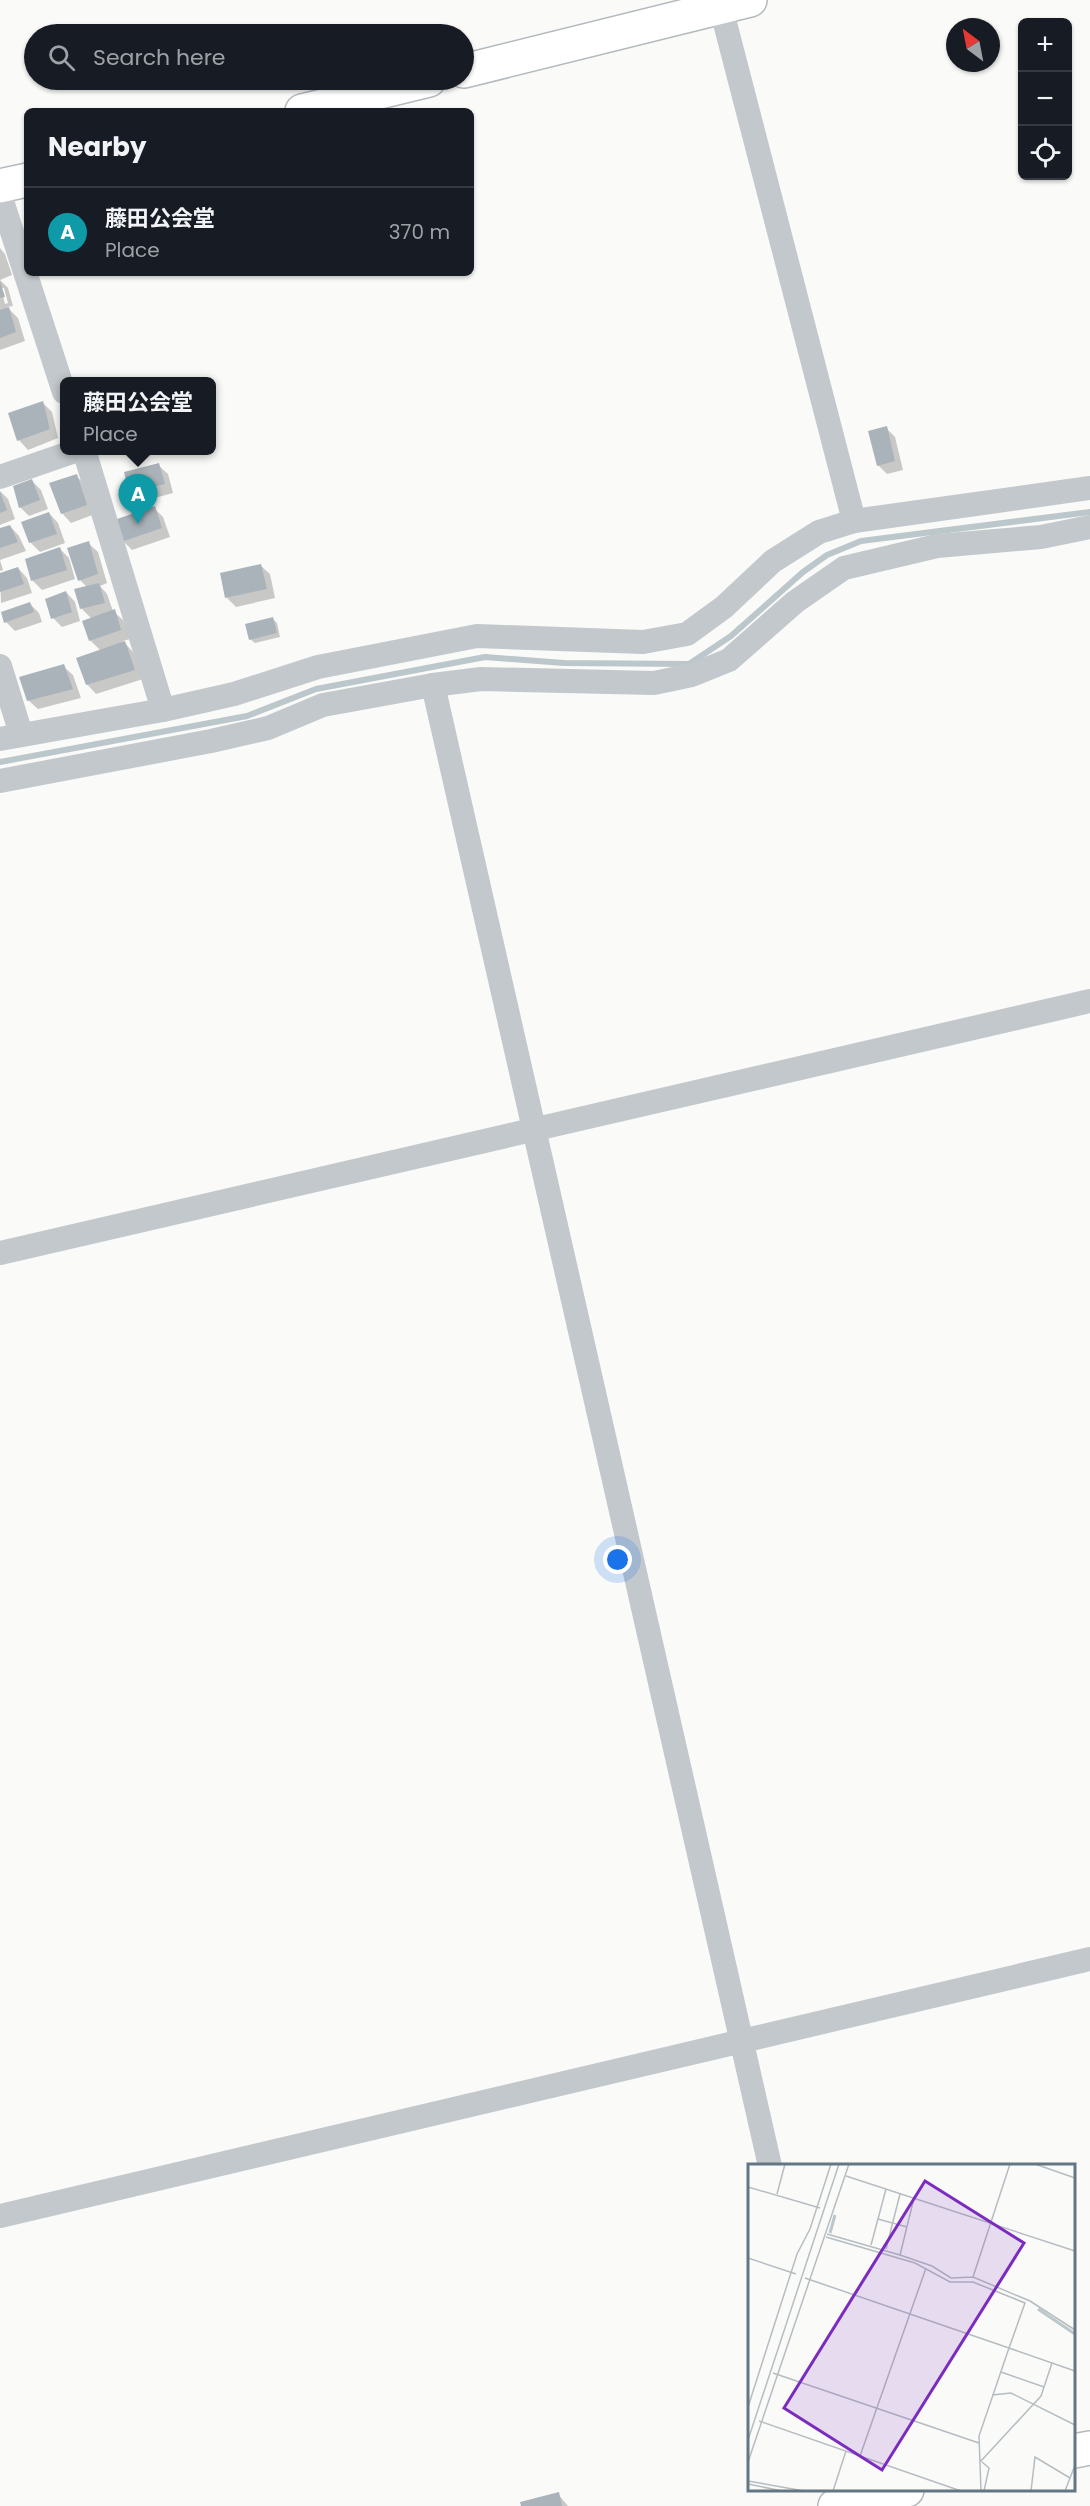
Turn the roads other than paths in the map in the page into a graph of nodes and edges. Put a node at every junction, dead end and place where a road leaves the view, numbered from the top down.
1 (730, 2) edge
2 (474, 68) edge
3 (388, 90) edge
4 (314, 108) edge
5 (24, 181) edge
6 (0, 186) edge
7 (0, 195) edge
8 (24, 269) edge
9 (26, 276) edge
10 (60, 380) edge
11 (64, 455) edge
12 (86, 455) edge
13 (0, 477) edge
14 (1090, 488) edge
15 (854, 521) junction
16 (1090, 527) edge
17 (0, 666) edge
18 (434, 685) junction
19 (163, 710) junction
20 (11, 736) edge
21 (0, 781) edge
22 (1090, 1001) edge
23 (536, 1129) junction
24 (0, 1253) edge
25 (1090, 1959) edge
26 (743, 2041) junction
27 (770, 2164) edge
28 (0, 2216) edge
29 (1090, 2448) edge
30 (1075, 2451) edge
31 (900, 2491) edge
32 (840, 2500) edge

1 - 2 street
1 - 15 street
3 - 4 street
5 - 6 street
7 - 8 street
9 - 10 street
11 - 13 street
12 - 19 street
14 - 15 street
15 - 19 street
16 - 18 street
17 - 20 street
18 - 21 street
18 - 23 street
19 - 20 street
22 - 23 street
23 - 24 street
23 - 26 street
25 - 26 street
26 - 27 street
26 - 28 street
29 - 30 street
31 - 32 street

